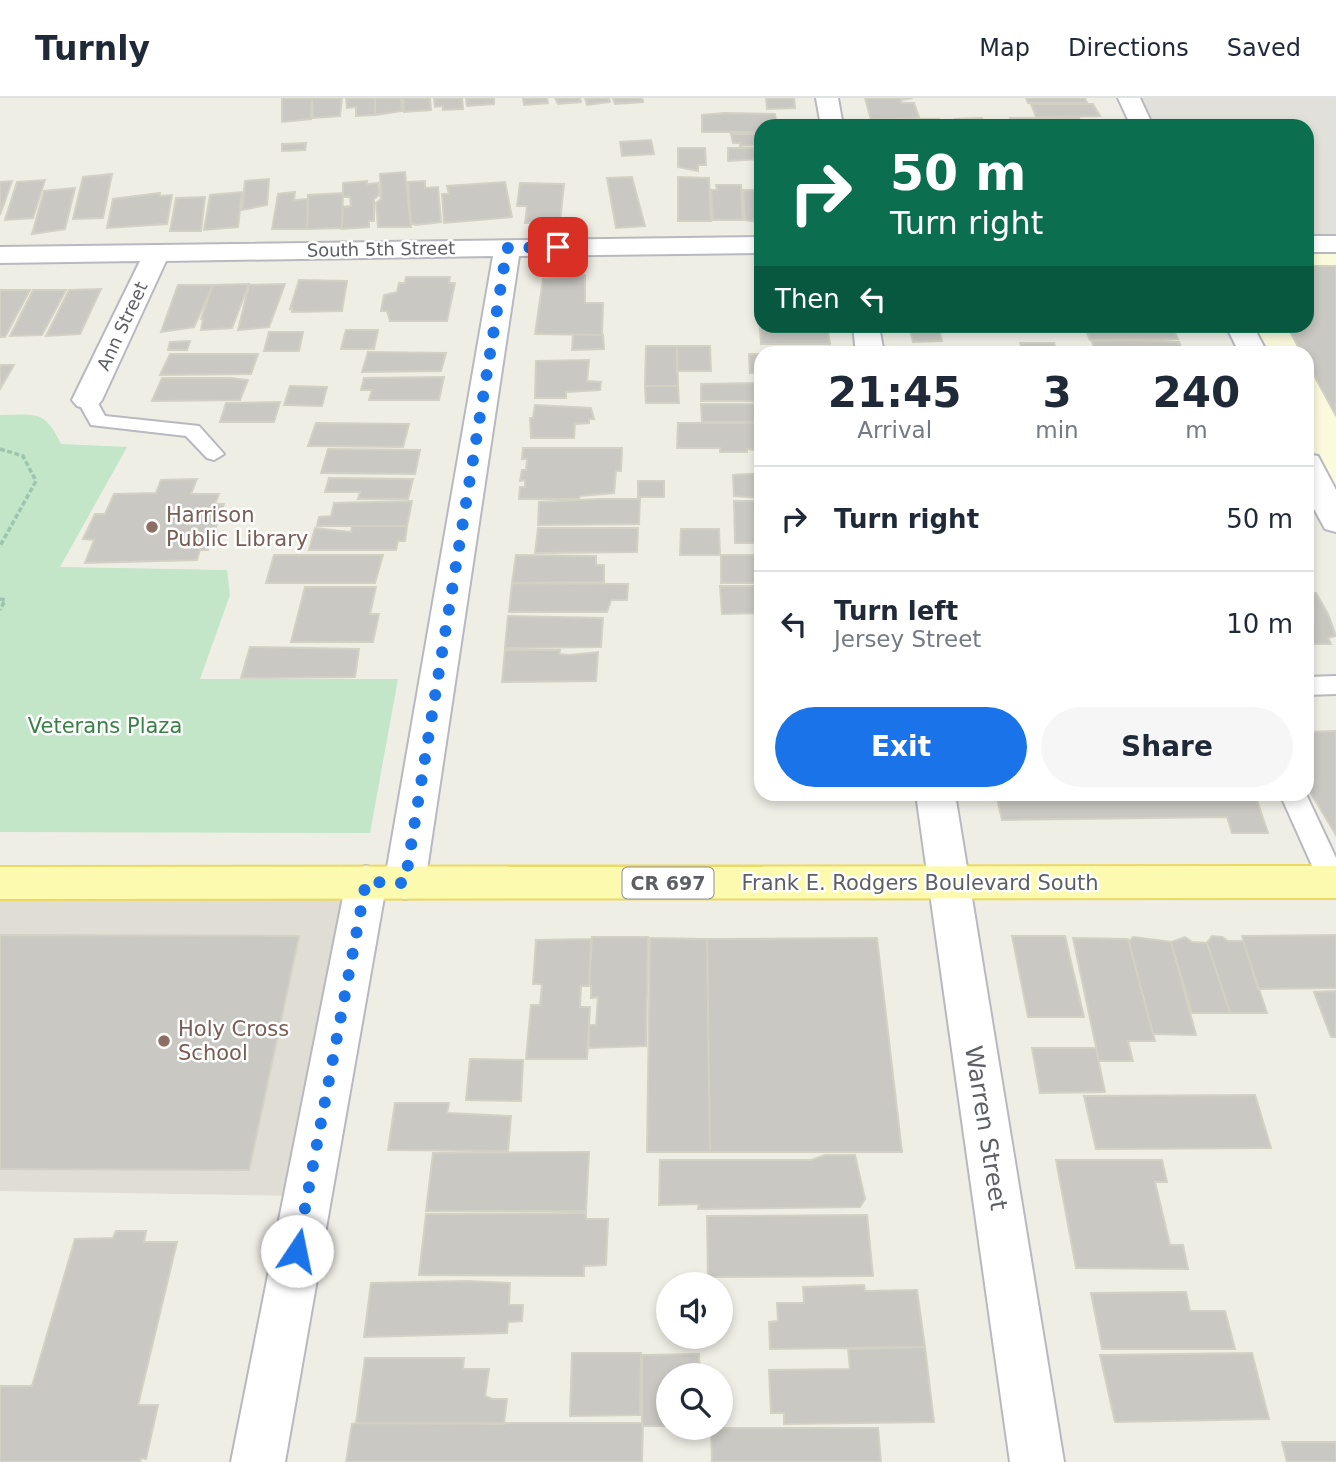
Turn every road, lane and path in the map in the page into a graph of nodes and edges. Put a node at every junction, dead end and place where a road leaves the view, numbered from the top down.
1 (827, 98) edge
2 (1129, 98) edge
3 (831, 119) edge
4 (1139, 119) edge
5 (1314, 244) edge
6 (1336, 244) edge
7 (754, 245) edge
8 (507, 248) junction
9 (157, 252) junction
10 (0, 255) edge
11 (87, 400) joint
12 (0, 449) edge
13 (214, 454) dead end
14 (1314, 477) edge
15 (1336, 522) edge
16 (0, 546) edge
17 (0, 599) edge
18 (0, 610) edge
19 (1314, 685) edge
20 (1336, 685) edge
21 (936, 801) edge
22 (1296, 801) edge
23 (385, 882) junction
24 (1334, 882) edge
25 (0, 883) edge
26 (948, 883) junction
27 (258, 1462) edge
28 (1037, 1462) edge

1 - 3 street
2 - 4 street
5 - 6 street
7 - 8 street, South 5th Street
8 - 9 street, South 5th Street
8 - 23 street
9 - 10 street, South 5th Street
9 - 11 street, Ann Street
11 - 13 lane
12 - 16 path
14 - 15 street
17 - 18 path
19 - 20 lane
21 - 26 street, Warren Street
22 - 24 lane
23 - 25 main road, Frank E. Rodgers Boulevard South / CR 697
23 - 26 main road, Frank E. Rodgers Boulevard South / CR 697
23 - 27 street
24 - 26 main road, Frank E. Rodgers Boulevard South / CR 697
26 - 28 street, Warren Street

